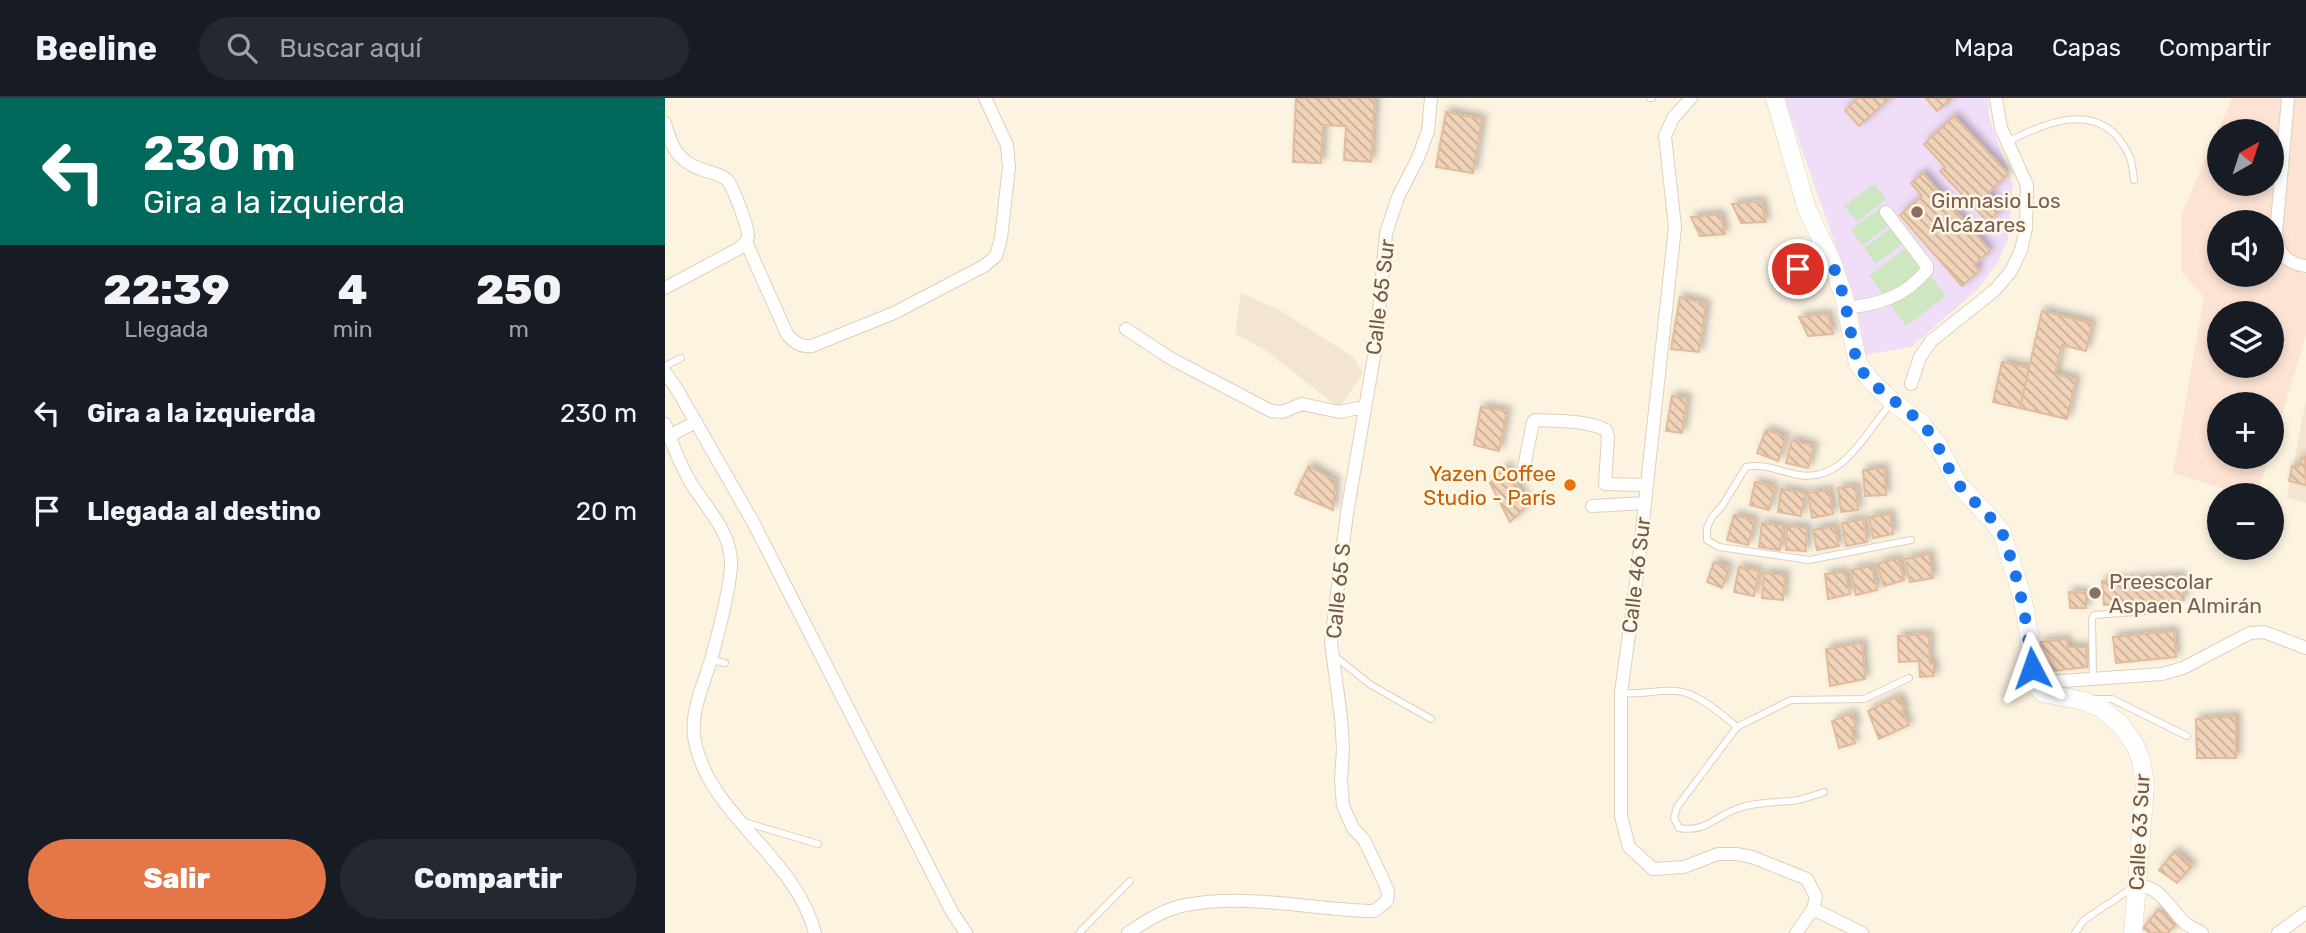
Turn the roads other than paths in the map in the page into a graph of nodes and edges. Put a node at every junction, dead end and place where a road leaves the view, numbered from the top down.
1 (985, 98) edge
2 (1431, 98) edge
3 (1691, 98) edge
4 (1775, 98) edge
5 (1996, 98) edge
6 (2288, 98) edge
7 (665, 122) edge
8 (2007, 142) junction
9 (2134, 180) dead end
10 (1886, 212) dead end
11 (746, 242) junction
12 (1832, 262) junction
13 (2306, 266) edge
14 (1774, 275) dead end
15 (665, 288) edge
16 (1846, 308) junction
17 (1126, 329) dead end
18 (681, 358) dead end
19 (665, 366) edge
20 (665, 372) edge
21 (1370, 378) joint
22 (1911, 384) dead end
23 (1893, 402) junction
24 (1364, 407) junction
25 (696, 422) junction
26 (667, 430) edge
27 (1523, 472) dead end
28 (1647, 485) junction
29 (1645, 503) junction
30 (1592, 506) dead end
31 (1911, 540) dead end
32 (2172, 609) dead end
33 (2306, 648) edge
34 (1332, 653) junction
35 (711, 660) junction
36 (725, 663) dead end
37 (2033, 675) junction
38 (1909, 678) dead end
39 (2093, 679) junction
40 (1621, 693) junction
41 (2084, 701) junction
42 (1431, 719) dead end
43 (1738, 727) junction
44 (2187, 736) dead end
45 (1824, 792) dead end
46 (739, 820) junction
47 (818, 844) dead end
48 (1130, 881) dead end
49 (2137, 886) junction
50 (1814, 903) junction
51 (2306, 913) edge
52 (815, 933) edge
53 (966, 933) edge
54 (1079, 933) edge
55 (1128, 933) edge
56 (1796, 933) edge
57 (1862, 933) edge
58 (2075, 933) edge
59 (2133, 933) edge
60 (2202, 933) edge
61 (2278, 933) edge

1 - 11 street
2 - 21 street, Calle 65 Sur
3 - 28 street, Calle 46 Sur
4 - 12 street
5 - 8 street
6 - 13 street
7 - 11 street
8 - 9 lane
8 - 22 street
10 - 16 street
11 - 15 street
12 - 14 lane
12 - 16 street
16 - 23 street
17 - 24 street
18 - 19 lane
20 - 25 street
21 - 24 street, Calle 65 S
23 - 31 lane
23 - 37 street
24 - 34 street, Calle 65 S
25 - 26 street
25 - 53 street
26 - 35 street
27 - 28 street
28 - 29 street, Calle 46 Sur
29 - 30 street
29 - 40 street, Calle 46 Sur
32 - 39 lane
33 - 39 street
34 - 42 lane
34 - 55 street, Calle 65 S
35 - 36 lane
35 - 46 street
37 - 39 street
37 - 41 street, Calle 63 Sur
38 - 43 lane
40 - 43 lane
40 - 50 street, Calle 46 Sur
41 - 44 lane
41 - 49 street, Calle 63 Sur
43 - 45 lane
46 - 47 lane
46 - 52 street
48 - 54 lane
49 - 58 lane
49 - 59 street, Calle 63 Sur
49 - 60 street
50 - 56 street
50 - 57 street
51 - 61 street

